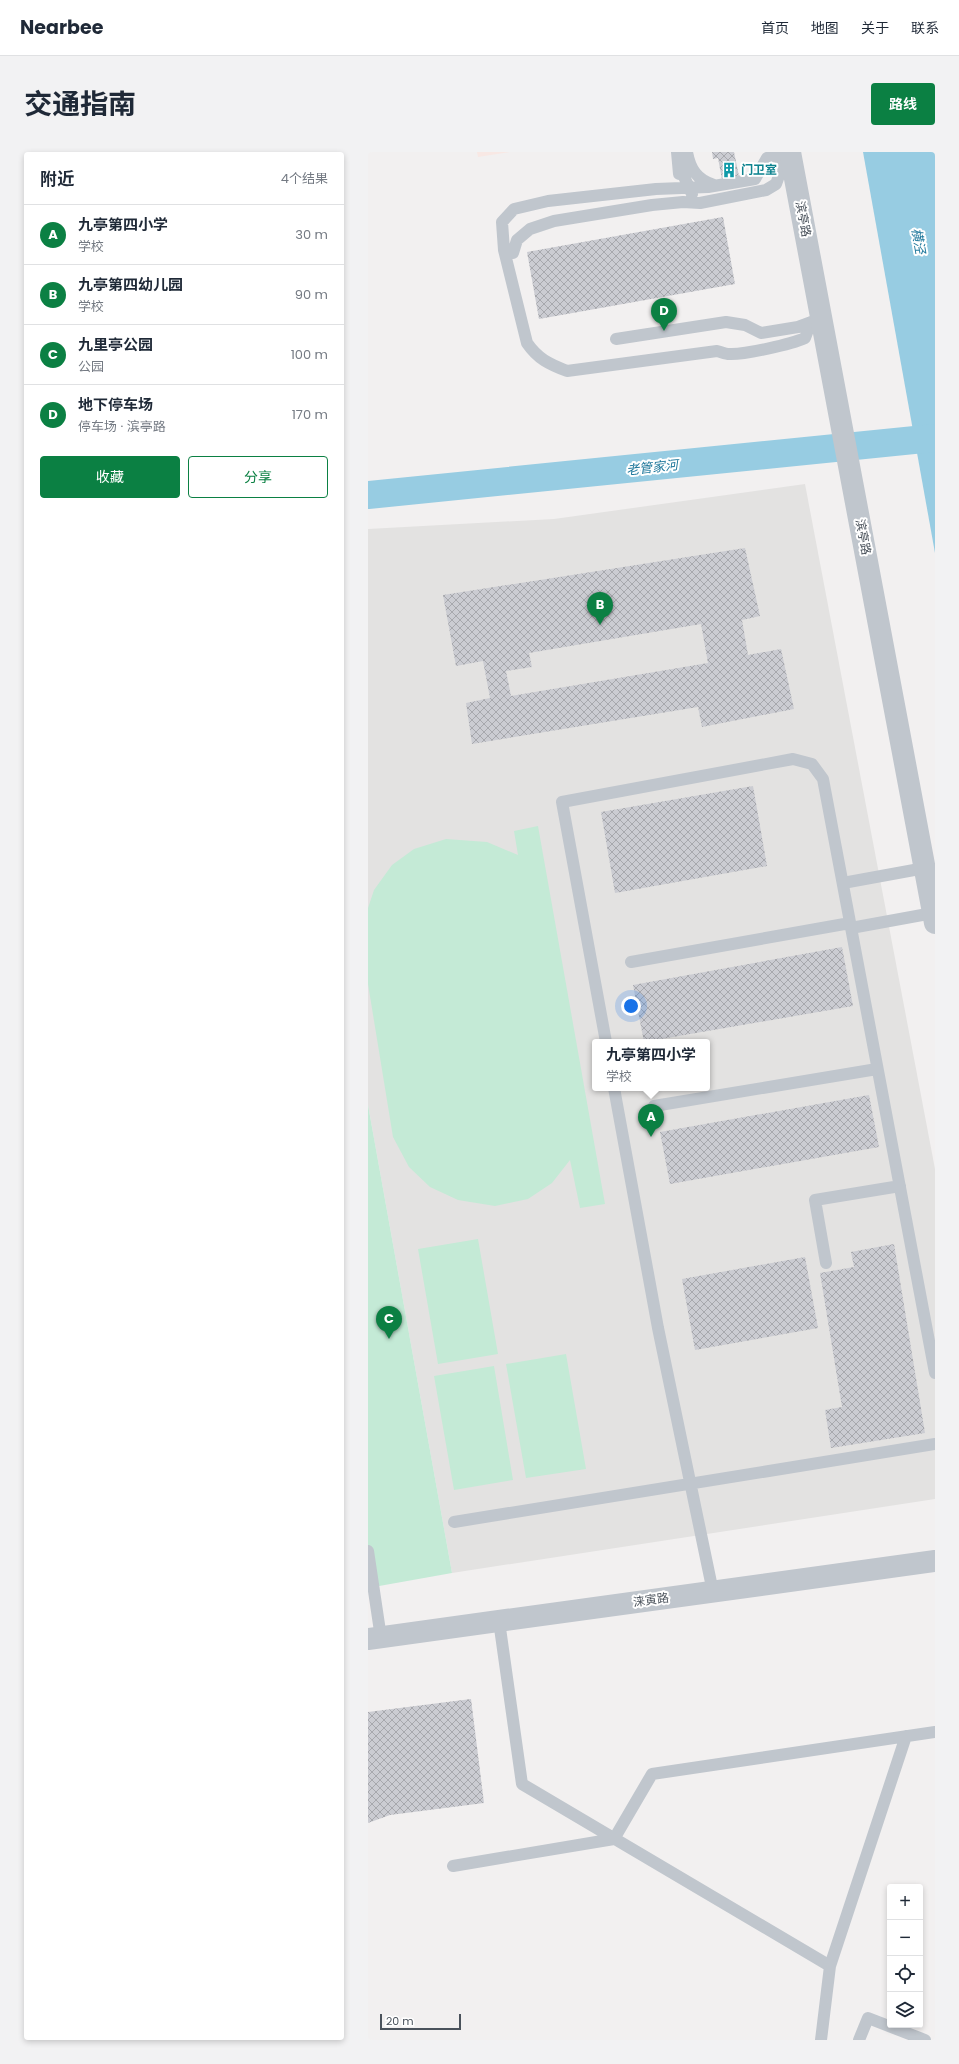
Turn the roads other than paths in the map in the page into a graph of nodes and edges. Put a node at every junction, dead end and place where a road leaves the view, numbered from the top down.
1 (677, 152) edge
2 (687, 152) edge
3 (785, 152) edge
4 (680, 168) junction
5 (717, 185) junction
6 (688, 188) junction
7 (664, 189) junction
8 (709, 201) junction
9 (513, 253) dead end
10 (817, 320) junction
11 (616, 339) dead end
12 (925, 868) junction
13 (843, 883) junction
14 (934, 918) edge
15 (851, 925) junction
16 (631, 962) dead end
17 (605, 1039) edge
18 (878, 1069) junction
19 (615, 1091) edge
20 (654, 1106) dead end
21 (900, 1186) junction
22 (826, 1263) dead end
23 (935, 1373) edge
24 (935, 1444) edge
25 (690, 1484) junction
26 (454, 1522) dead end
27 (368, 1551) edge
28 (935, 1562) edge
29 (713, 1592) junction
30 (499, 1621) junction
31 (374, 1638) edge
32 (935, 1732) edge
33 (906, 1736) junction
34 (614, 1839) junction
35 (453, 1866) dead end
36 (830, 1966) junction
37 (821, 2040) edge
38 (859, 2040) edge
39 (925, 2040) edge

1 - 4 lane
2 - 5 lane
3 - 5 lane
3 - 8 lane
3 - 10 street, 滨亭路
4 - 6 lane
4 - 7 lane
5 - 6 lane
6 - 7 lane
6 - 8 lane
7 - 10 lane
8 - 9 lane
10 - 11 lane
10 - 12 street, 滨亭路
12 - 13 lane
12 - 14 street, 滨亭路
13 - 15 lane
13 - 17 lane
14 - 15 lane
15 - 16 lane
15 - 18 lane
18 - 20 lane
18 - 21 lane
19 - 25 lane
21 - 22 lane
21 - 23 lane
24 - 25 lane
25 - 26 lane
25 - 29 lane
27 - 31 lane
28 - 29 street, 涞寅路
29 - 30 street, 涞寅路
30 - 31 street, 涞寅路
30 - 34 lane
32 - 33 lane
33 - 34 lane
33 - 36 lane
34 - 35 lane
34 - 36 lane
36 - 37 lane
38 - 39 lane

